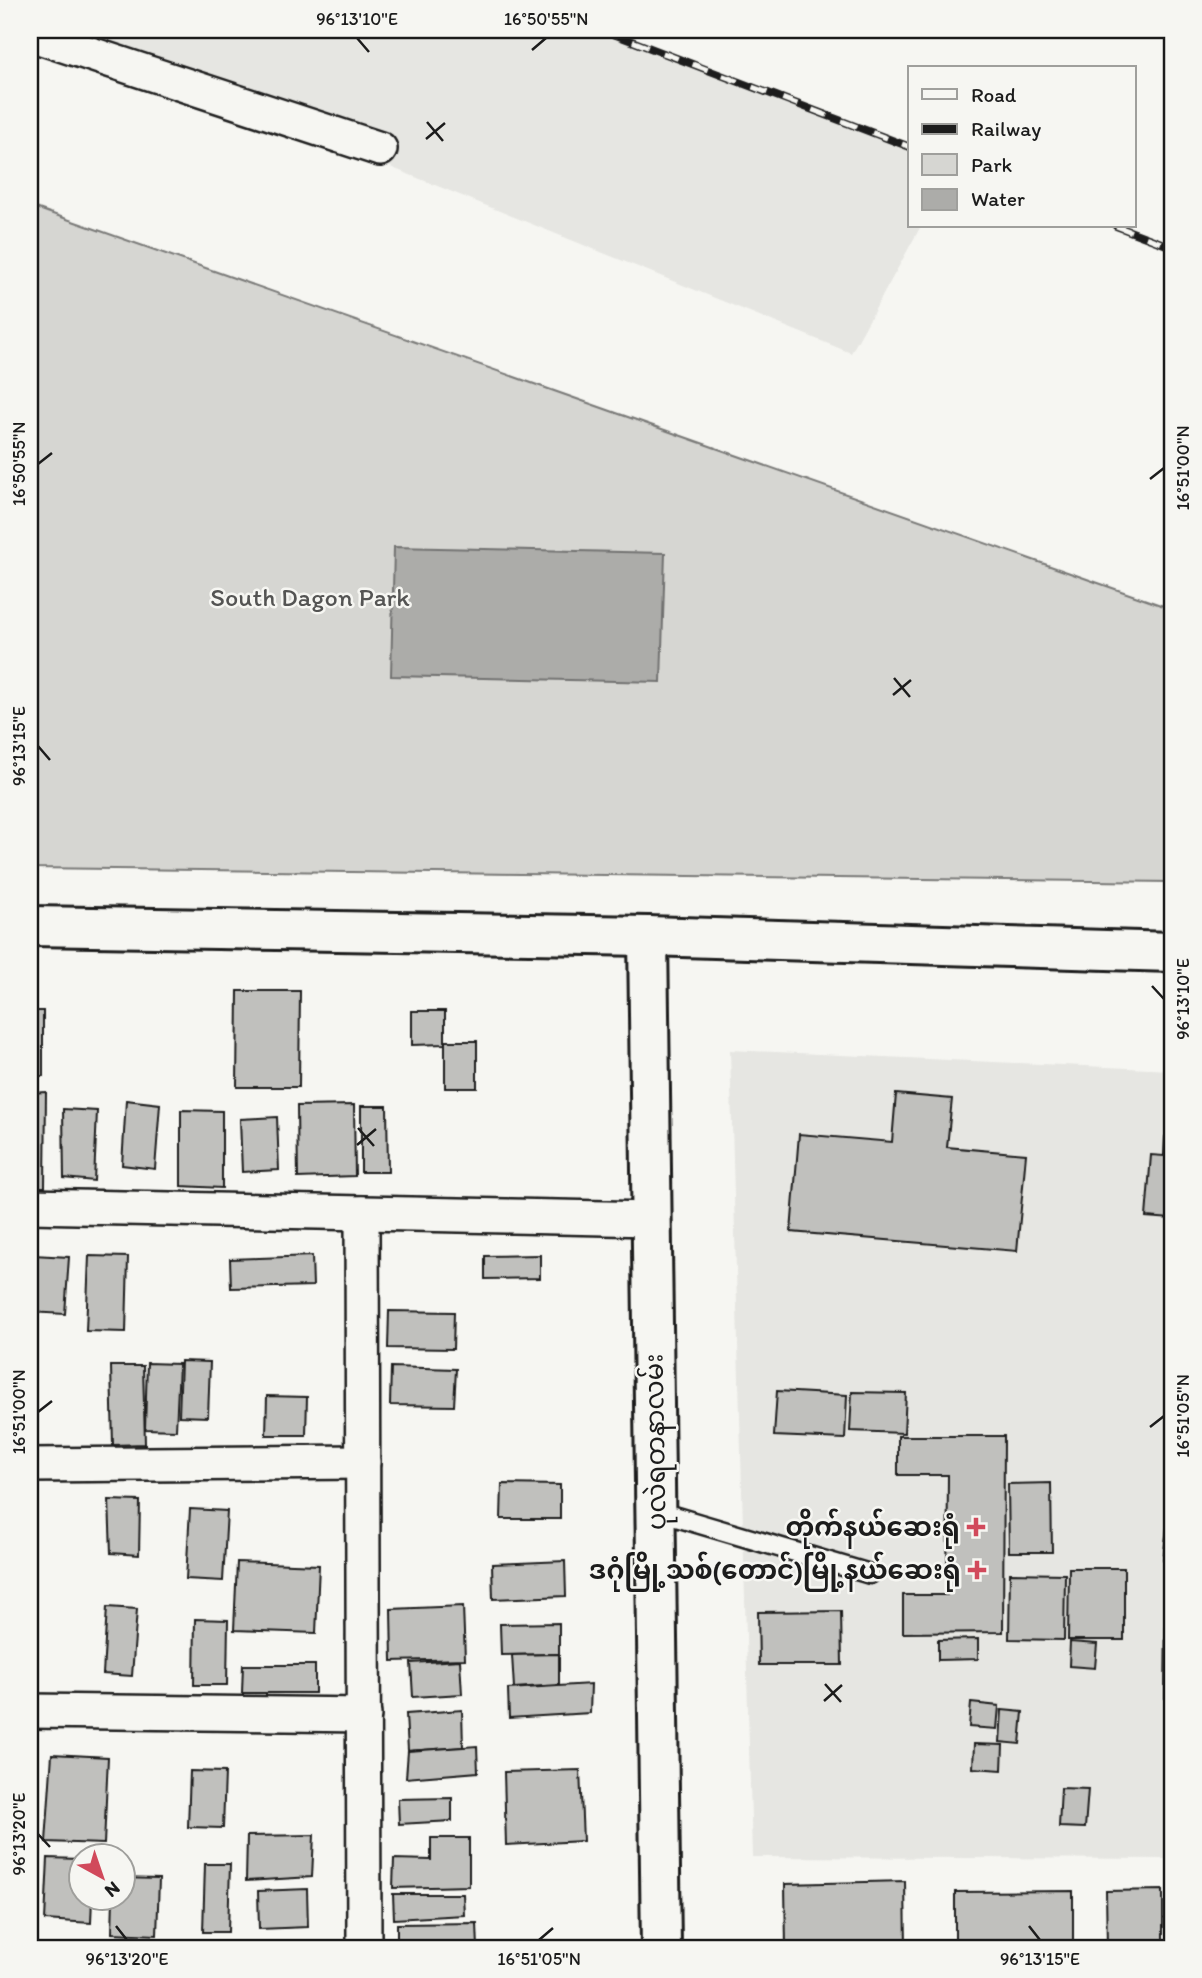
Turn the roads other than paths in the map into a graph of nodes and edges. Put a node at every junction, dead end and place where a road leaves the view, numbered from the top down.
1 (30, 34) edge
2 (380, 149) dead end
3 (30, 926) edge
4 (648, 936) junction
5 (1172, 952) edge
6 (30, 1206) edge
7 (362, 1213) junction
8 (652, 1219) junction
9 (363, 1462) junction
10 (30, 1465) edge
11 (656, 1511) junction
12 (870, 1574) dead end
13 (30, 1711) edge
14 (364, 1715) junction
15 (364, 1948) edge
16 (661, 1948) edge

1 - 2 street
3 - 4 main road
4 - 5 main road
4 - 8 main road, ပုလဲရတနာလမ်း
6 - 7 street
7 - 8 street
7 - 9 street
8 - 11 main road, ပုလဲရတနာလမ်း
9 - 10 street
9 - 14 street
11 - 12 lane
11 - 16 main road, ပုလဲရတနာလမ်း
13 - 14 street
14 - 15 street

